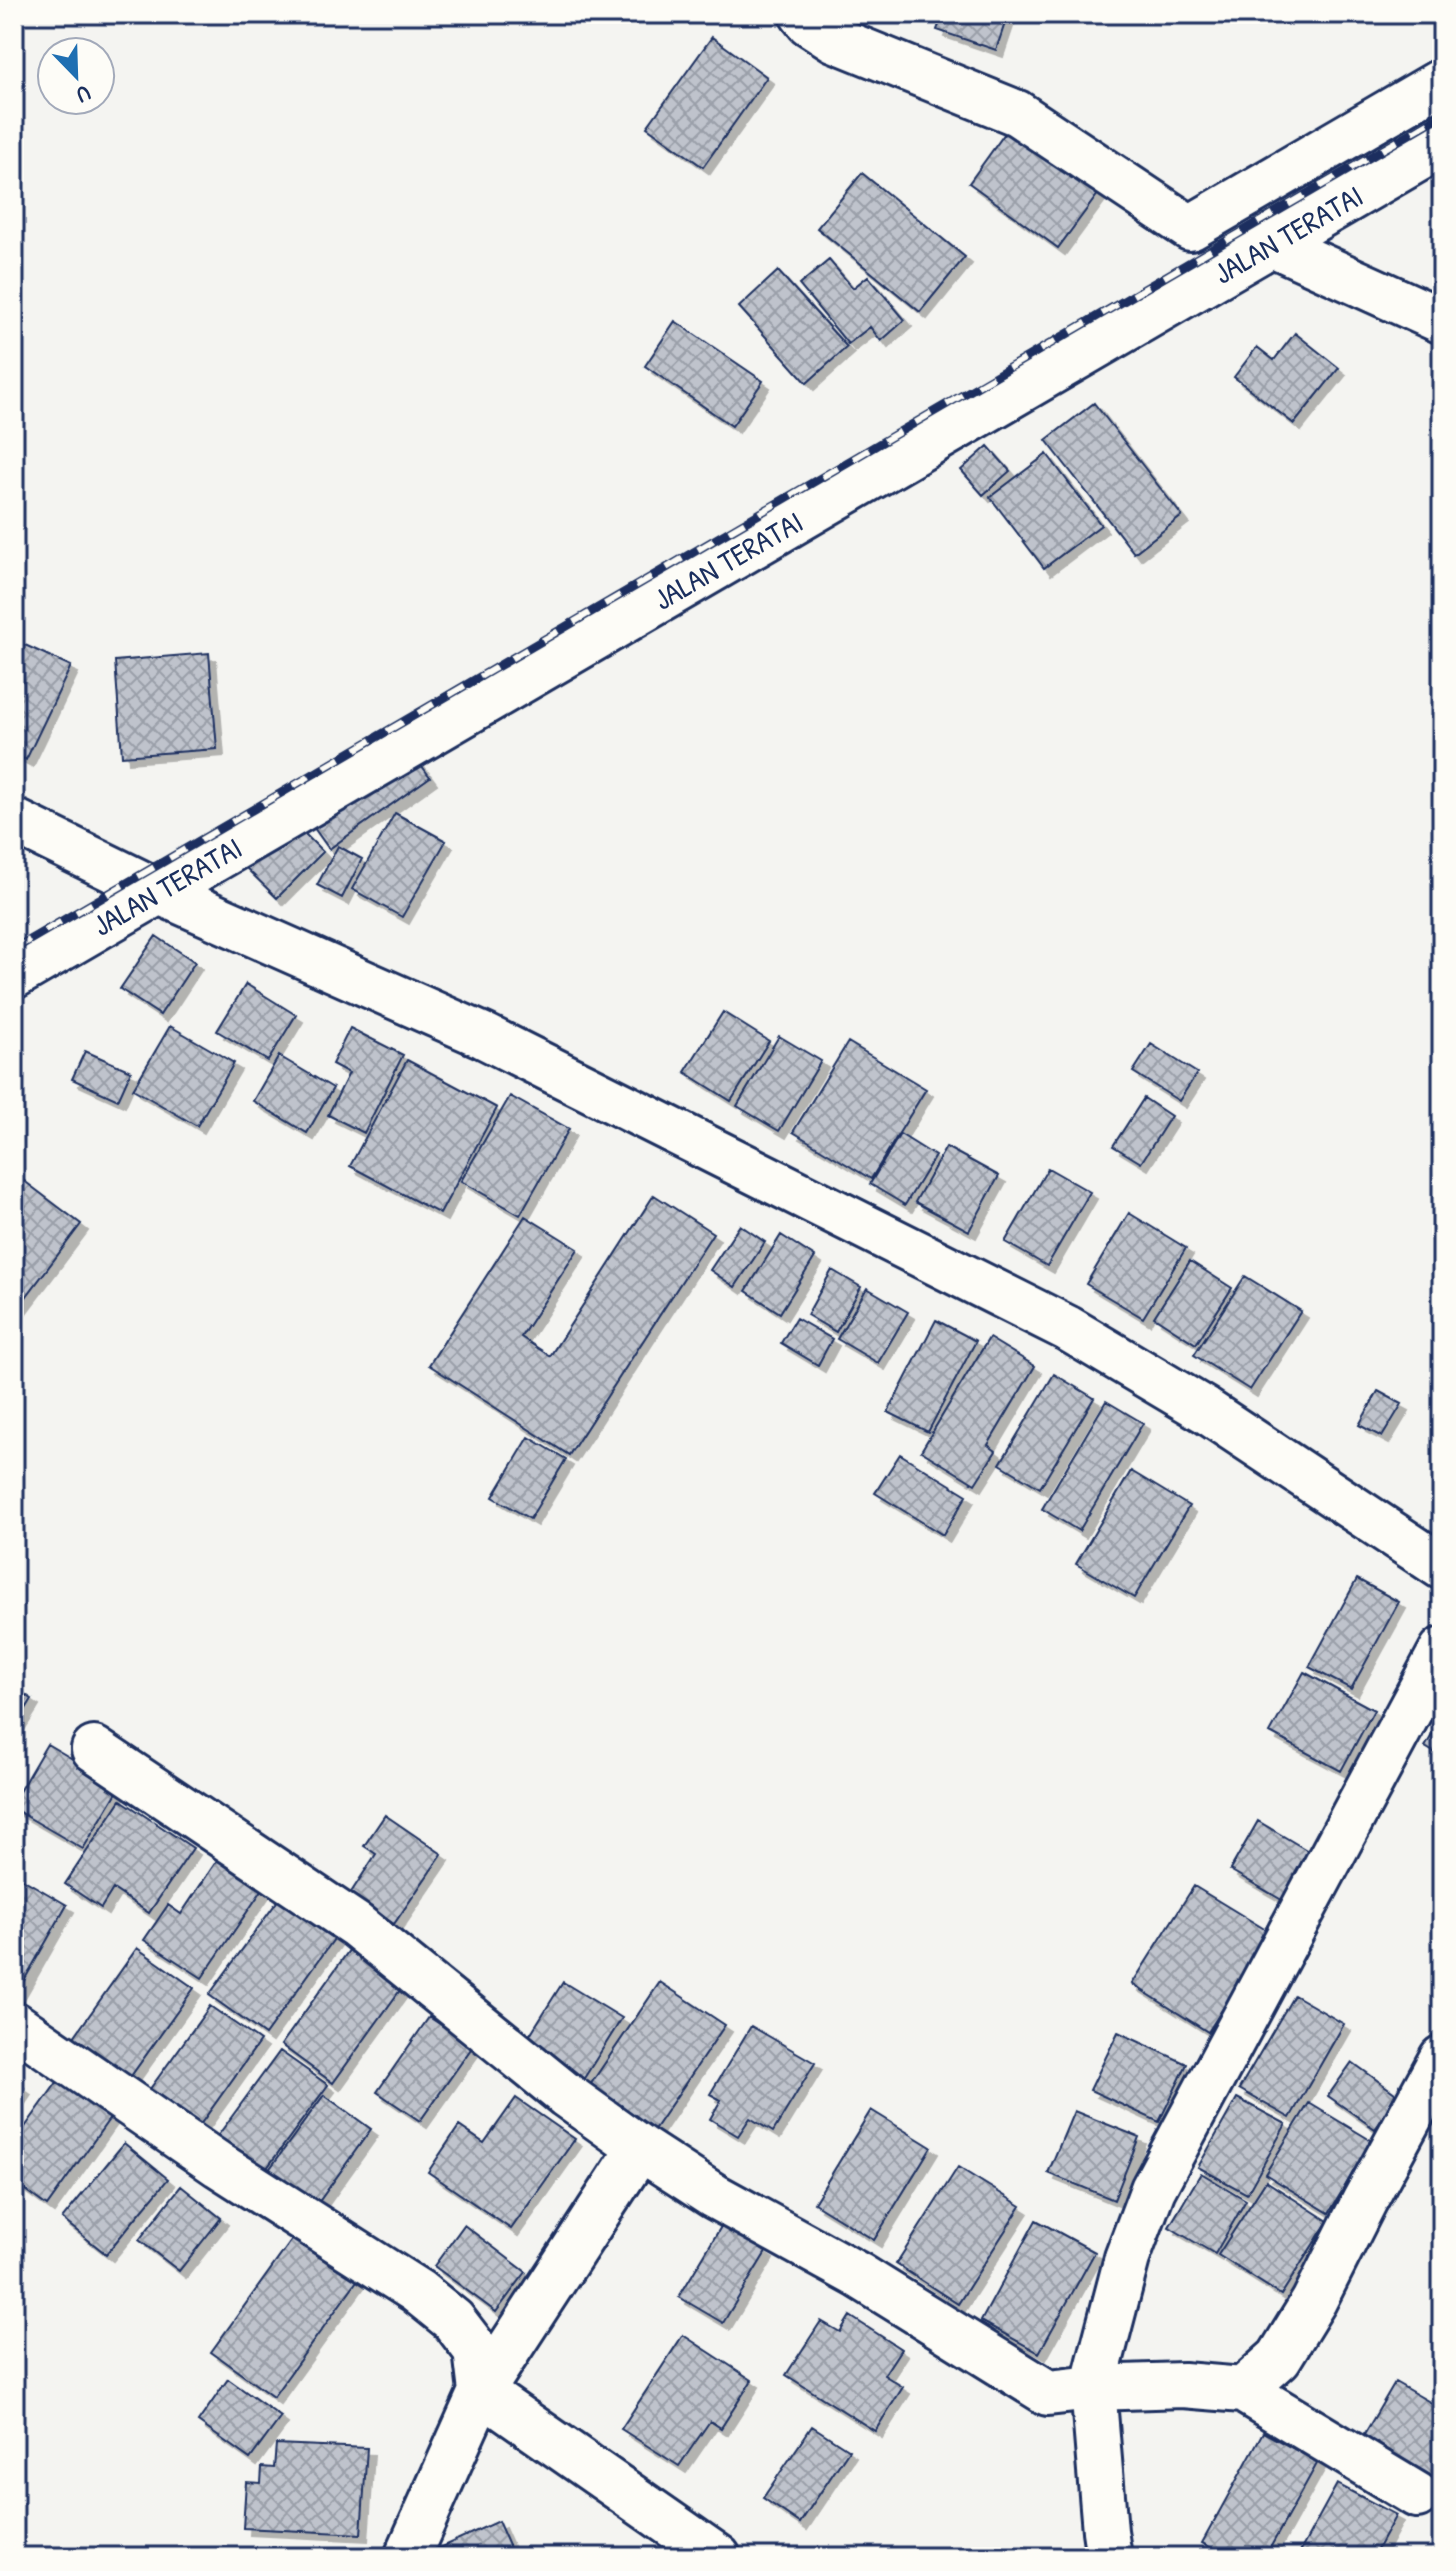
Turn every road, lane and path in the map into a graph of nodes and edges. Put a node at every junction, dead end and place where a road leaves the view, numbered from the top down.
1 (802, 14) edge
2 (1442, 81) edge
3 (1442, 145) edge
4 (1272, 244) junction
5 (1442, 321) edge
6 (14, 821) edge
7 (157, 891) junction
8 (14, 976) edge
9 (1442, 1567) edge
10 (1442, 1650) edge
11 (94, 1749) dead end
12 (14, 2024) edge
13 (1442, 2058) edge
14 (640, 2148) junction
15 (1093, 2388) junction
16 (1243, 2390) junction
17 (481, 2392) junction
18 (1417, 2495) dead end
19 (407, 2557) edge
20 (718, 2557) edge
21 (1109, 2557) edge

1 - 2 street
3 - 4 street, JALAN TERATAI
4 - 5 street
4 - 7 street, JALAN TERATAI
6 - 7 street
7 - 8 street, JALAN TERATAI
7 - 9 street
10 - 15 street
11 - 14 street
12 - 17 street
13 - 16 street
14 - 15 street
14 - 17 street
15 - 16 street
15 - 21 street
16 - 18 street
17 - 19 street
17 - 20 street

